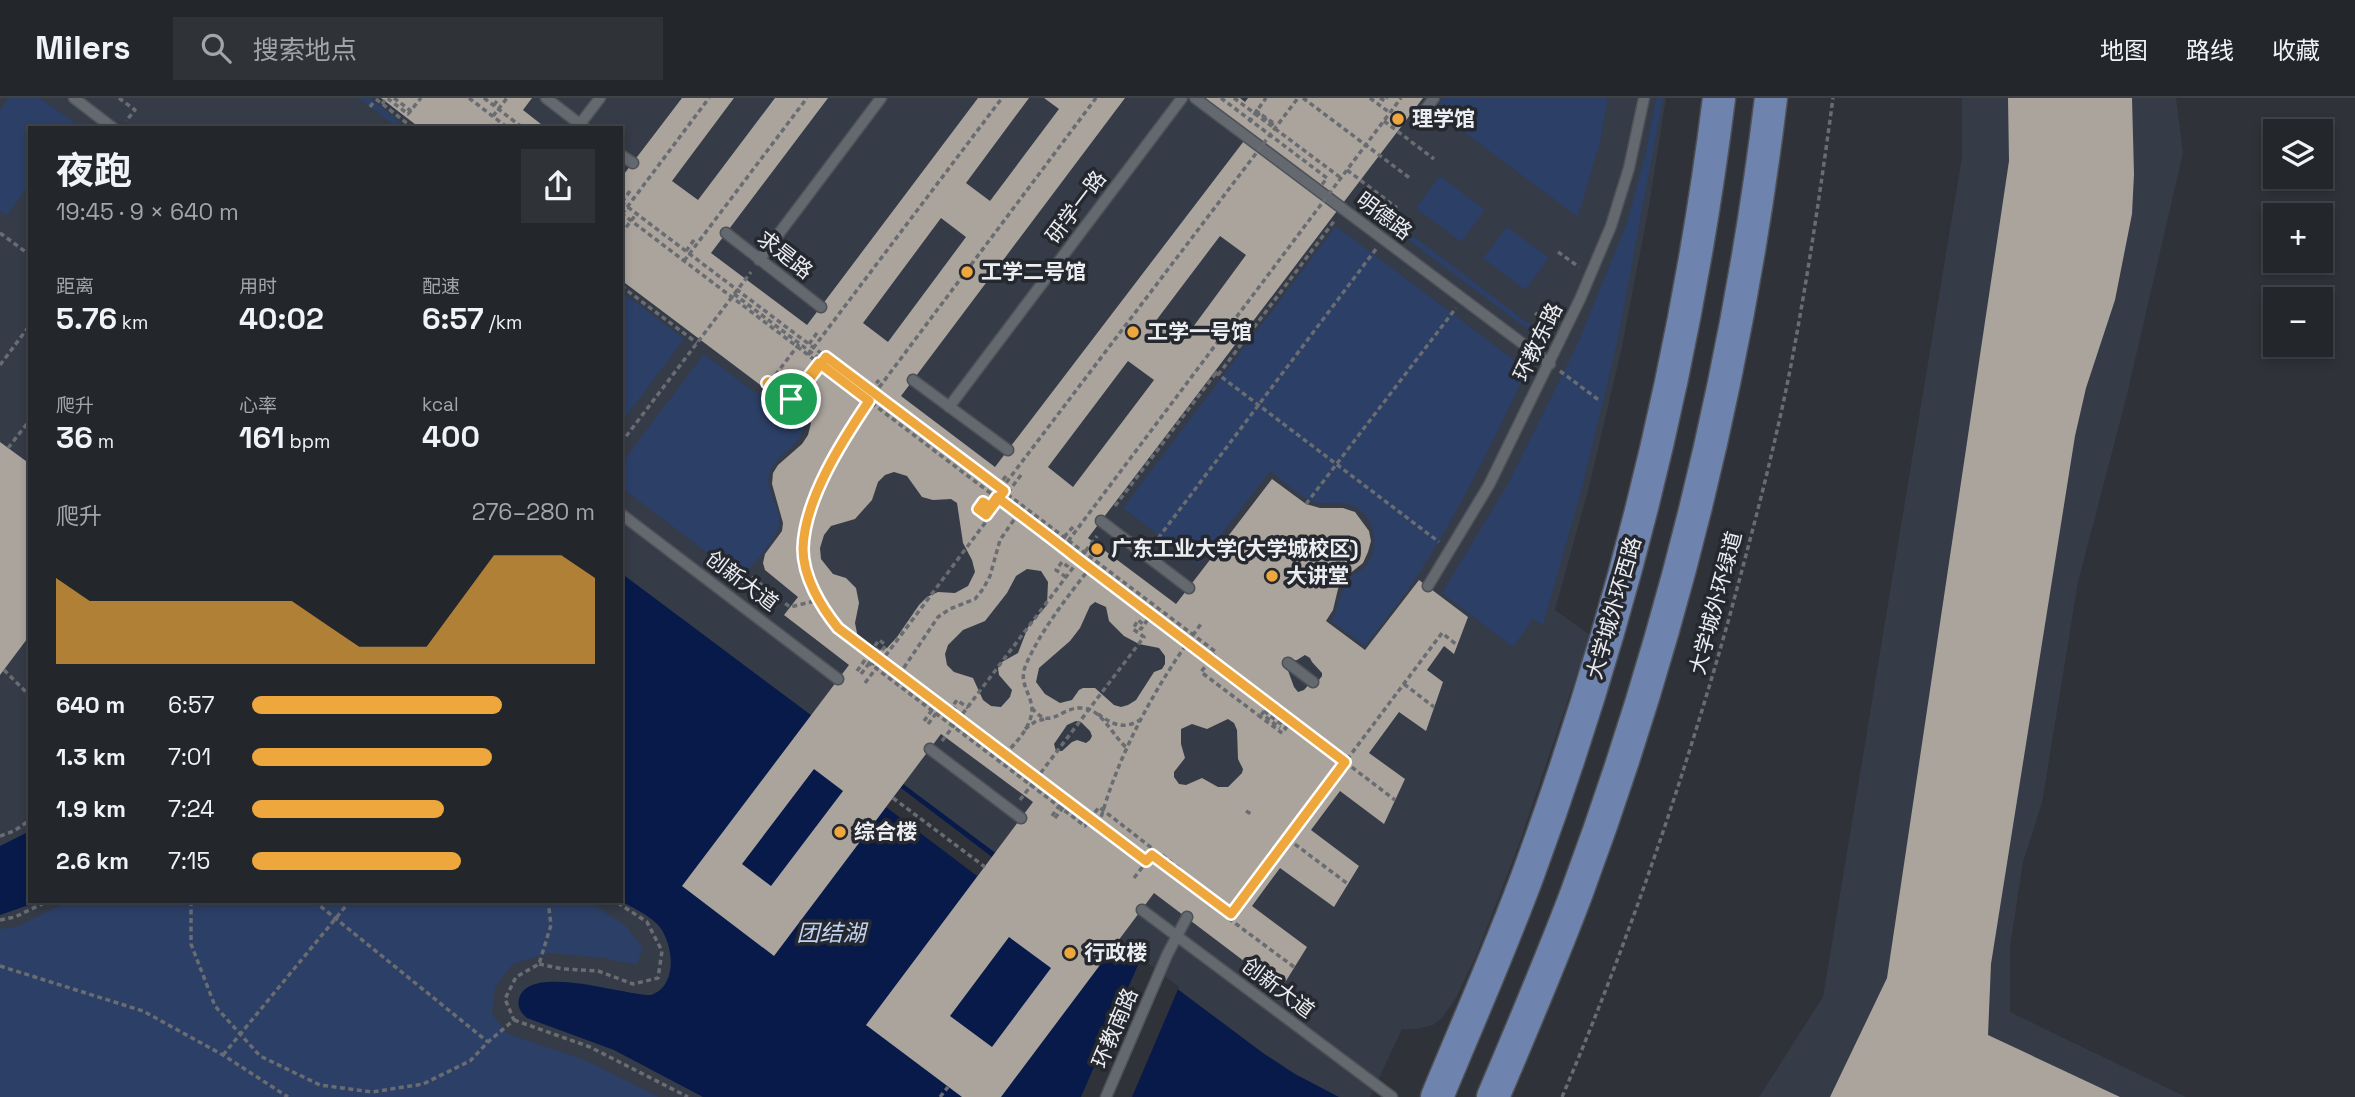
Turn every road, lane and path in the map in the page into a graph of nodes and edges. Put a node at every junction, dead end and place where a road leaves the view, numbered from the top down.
1 (74, 98) edge
2 (119, 98) edge
3 (376, 98) edge
4 (392, 98) edge
5 (422, 98) edge
6 (469, 98) edge
7 (484, 98) edge
8 (499, 98) edge
9 (507, 98) edge
10 (546, 98) edge
11 (600, 98) edge
12 (709, 98) edge
13 (807, 98) edge
14 (881, 98) edge
15 (1002, 98) edge
16 (1097, 98) edge
17 (1182, 98) edge
18 (1195, 98) edge
19 (1221, 98) edge
20 (1234, 98) edge
21 (1266, 98) edge
22 (1300, 98) edge
23 (1370, 98) edge
24 (1380, 98) edge
25 (1387, 98) edge
26 (1401, 98) edge
27 (1434, 98) edge
28 (1644, 98) edge
29 (1719, 98) edge
30 (1771, 98) edge
31 (1833, 98) edge
32 (382, 104) junction
33 (494, 105) junction
34 (370, 107) dead end
35 (410, 113) junction
36 (1390, 113) junction
37 (493, 116) junction
38 (126, 121) dead end
39 (1384, 121) junction
40 (1416, 122) dead end
41 (110, 126) edge
42 (410, 126) edge
43 (506, 126) edge
44 (520, 126) edge
45 (583, 126) edge
46 (1276, 127) junction
47 (1269, 134) junction
48 (623, 156) edge
49 (1434, 159) dead end
50 (632, 163) dead end
51 (1347, 170) junction
52 (1341, 178) junction
53 (1410, 179) dead end
54 (1321, 186) dead end
55 (630, 191) dead end
56 (623, 200) edge
57 (623, 204) edge
58 (1397, 208) dead end
59 (1344, 209) junction
60 (623, 213) edge
61 (637, 214) junction
62 (623, 215) edge
63 (629, 219) junction
64 (623, 229) edge
65 (623, 230) edge
66 (0, 233) edge
67 (726, 233) dead end
68 (1384, 239) junction
69 (694, 240) dead end
70 (686, 251) junction
71 (1558, 252) dead end
72 (28, 254) edge
73 (759, 260) junction
74 (684, 261) junction
75 (752, 270) dead end
76 (1584, 271) dead end
77 (623, 288) edge
78 (734, 294) junction
79 (1463, 299) junction
80 (821, 307) dead end
81 (1535, 313) dead end
82 (28, 328) edge
83 (1555, 328) dead end
84 (817, 333) dead end
85 (697, 343) junction
86 (799, 344) junction
87 (809, 344) junction
88 (808, 355) junction
89 (826, 357) junction
90 (1, 362) edge
91 (819, 363) junction
92 (1550, 364) junction
93 (1216, 374) junction
94 (1563, 374) dead end
95 (845, 378) dead end
96 (879, 380) dead end
97 (913, 380) dead end
98 (871, 390) junction
99 (790, 401) junction
100 (869, 401) junction
101 (1600, 401) dead end
102 (1258, 405) junction
103 (950, 407) junction
104 (28, 422) edge
105 (623, 440) edge
106 (8, 448) dead end
107 (1008, 450) dead end
108 (1336, 465) junction
109 (1021, 475) dead end
110 (1006, 476) dead end
111 (998, 487) junction
112 (1004, 491) junction
113 (997, 497) junction
114 (1306, 504) dead end
115 (1115, 506) dead end
116 (992, 509) junction
117 (1018, 514) junction
118 (623, 516) edge
119 (1101, 521) dead end
120 (1073, 527) dead end
121 (1099, 533) dead end
122 (1065, 537) junction
123 (1435, 539) dead end
124 (1153, 545) dead end
125 (1063, 548) junction
126 (1074, 556) junction
127 (1090, 568) junction
128 (1066, 577) junction
129 (1428, 586) dead end
130 (741, 588) dead end
131 (1189, 588) dead end
132 (819, 600) junction
133 (1151, 615) junction
134 (1201, 624) dead end
135 (1187, 642) junction
136 (1457, 645) dead end
137 (890, 649) junction
138 (880, 653) junction
139 (875, 657) junction
140 (1287, 663) dead end
141 (872, 665) junction
142 (4, 670) dead end
143 (899, 675) junction
144 (838, 679) dead end
145 (1313, 682) dead end
146 (865, 683) dead end
147 (1404, 684) junction
148 (28, 694) edge
149 (1269, 704) junction
150 (941, 706) junction
151 (1434, 707) dead end
152 (968, 708) junction
153 (1032, 708) junction
154 (932, 710) junction
155 (1263, 713) junction
156 (1098, 714) junction
157 (954, 716) junction
158 (1143, 717) junction
159 (1045, 719) junction
160 (1280, 728) dead end
161 (1024, 730) junction
162 (942, 741) dead end
163 (930, 749) dead end
164 (1128, 749) junction
165 (1005, 754) junction
166 (1345, 762) junction
167 (1024, 795) dead end
168 (893, 798) dead end
169 (1395, 800) dead end
170 (1068, 801) junction
171 (1059, 806) junction
172 (1246, 811) dead end
173 (1251, 814) dead end
174 (1021, 818) dead end
175 (28, 821) edge
176 (1099, 825) junction
177 (0, 836) edge
178 (1288, 839) junction
179 (1153, 853) junction
180 (1146, 861) junction
181 (985, 867) dead end
182 (1173, 867) dead end
183 (1176, 874) junction
184 (1134, 878) dead end
185 (1348, 884) dead end
186 (44, 903) edge
187 (191, 903) edge
188 (316, 903) edge
189 (348, 903) edge
190 (548, 903) edge
191 (618, 903) edge
192 (1142, 910) dead end
193 (1229, 916) junction
194 (1186, 917) dead end
195 (336, 919) junction
196 (0, 920) edge
197 (1176, 936) junction
198 (539, 964) junction
199 (0, 966) edge
200 (1294, 967) dead end
201 (514, 1020) junction
202 (1467, 1025) junction
203 (240, 1034) junction
204 (488, 1042) junction
205 (1515, 1045) junction
206 (223, 1055) junction
207 (948, 1087) dead end
208 (288, 1097) edge
209 (688, 1097) edge
210 (940, 1097) edge
211 (1106, 1097) edge
212 (1392, 1097) edge
213 (1437, 1097) edge
214 (1493, 1097) edge
215 (1562, 1097) edge

1 - 41 lane
2 - 38 path
3 - 32 path
3 - 34 path
4 - 5 path
4 - 35 path
5 - 35 path
6 - 37 path
7 - 33 path
8 - 33 path
9 - 37 path
10 - 45 lane
11 - 45 lane
12 - 60 path, bridge
13 - 74 path, bridge
14 - 73 lane
15 - 88 path, bridge
16 - 100 path, bridge
17 - 103 lane, 研学一路
18 - 59 lane, 明德路
19 - 47 path, bridge
20 - 46 path, bridge
21 - 46 path
22 - 46 path, bridge
22 - 53 path
23 - 36 path
24 - 25 path
26 - 36 path, bridge
27 - 40 lane
28 - 92 lane, 环教东路
29 - 202 main road, 大学城外环西路
30 - 205 main road
31 - 215 path, 大学城外环绿道
32 - 35 path
32 - 42 path
33 - 44 path
36 - 39 path, bridge
37 - 43 path
39 - 49 path
39 - 51 path, bridge
46 - 47 path, bridge
46 - 52 path, bridge
46 - 113 path, bridge
47 - 54 path, bridge
48 - 50 lane
51 - 52 path, bridge
51 - 58 path
52 - 125 path, bridge
55 - 56 path
57 - 61 path, bridge
59 - 68 lane, 明德路
59 - 93 path
61 - 65 path, bridge
61 - 70 path, bridge
62 - 63 path, bridge
63 - 64 path
63 - 74 path, bridge
66 - 72 path
67 - 73 lane, 求是路
68 - 79 lane, 明德路
68 - 102 path
69 - 70 path, bridge
70 - 87 path, bridge
71 - 76 path
73 - 80 lane, 求是路
74 - 88 path, bridge
75 - 78 path
77 - 85 path
78 - 85 path
78 - 86 path
79 - 92 lane, 明德路
79 - 108 path
81 - 83 path
82 - 90 path
84 - 87 path
85 - 105 path
86 - 95 path
86 - 99 path
87 - 89 path, bridge
88 - 91 path, bridge
89 - 98 path, bridge
89 - 99 path, bridge
91 - 99 path, bridge
91 - 100 path, bridge
92 - 129 lane, 环教东路
93 - 102 path
93 - 115 path
94 - 101 path
96 - 98 path, bridge
97 - 103 lane
98 - 111 path, bridge
100 - 113 path, bridge
100 - 132 path
102 - 108 path
102 - 124 path
103 - 107 lane
104 - 106 path
108 - 114 path
108 - 123 path
109 - 116 path
110 - 111 path, bridge
111 - 112 path, bridge
112 - 116 path, bridge
112 - 122 path, bridge
113 - 116 path, bridge
113 - 117 path, bridge
116 - 116 path, bridge
116 - 137 path
117 - 125 path, bridge
117 - 143 path
118 - 144 lane, 创新大道
119 - 131 lane
120 - 122 path, bridge
121 - 128 path
122 - 155 path, bridge
125 - 126 path, bridge
126 - 127 path, bridge
126 - 128 path
127 - 133 path, bridge
127 - 153 path
128 - 152 path
130 - 132 path
132 - 139 path
133 - 135 path, bridge
133 - 167 path
134 - 135 path, bridge
135 - 149 path, bridge
135 - 158 path
136 - 147 path
137 - 138 path
137 - 146 path
138 - 139 path, bridge
138 - 141 path, bridge
139 - 141 path, bridge
139 - 143 path, bridge
140 - 145 lane
141 - 154 path, bridge
142 - 148 path
143 - 150 path, bridge
147 - 151 path
147 - 166 path
149 - 155 path, bridge
149 - 166 path, bridge
150 - 154 path, bridge
150 - 157 path, bridge
152 - 157 path
152 - 162 path
153 - 159 path, bridge
153 - 161 path
154 - 171 path, bridge
155 - 160 path
156 - 158 path
156 - 159 path, bridge
156 - 164 path, bridge
157 - 165 path, bridge
158 - 164 path
159 - 161 path
161 - 165 path
163 - 174 lane
164 - 176 path, bridge
165 - 170 path, bridge
166 - 169 path
166 - 178 path
168 - 181 path
170 - 171 path, bridge
170 - 176 path, bridge
171 - 183 path, bridge
172 - 173 path
175 - 177 path
176 - 180 path, bridge
178 - 185 path
178 - 193 path
179 - 180 path, bridge
179 - 182 path
179 - 183 path, bridge
180 - 184 path
183 - 193 path, bridge
186 - 196 path
187 - 203 path
188 - 195 path
189 - 195 path
190 - 198 path
191 - 198 path
192 - 197 lane, 创新大道
193 - 200 path
194 - 197 lane
195 - 203 path
195 - 204 path
197 - 211 lane, 环教南路
197 - 212 lane, 创新大道
198 - 201 path
199 - 206 path
201 - 204 path
201 - 209 path
202 - 205 main road
202 - 213 main road, 大学城外环西路
203 - 204 path
203 - 206 path
205 - 214 main road
206 - 208 path
207 - 210 path

